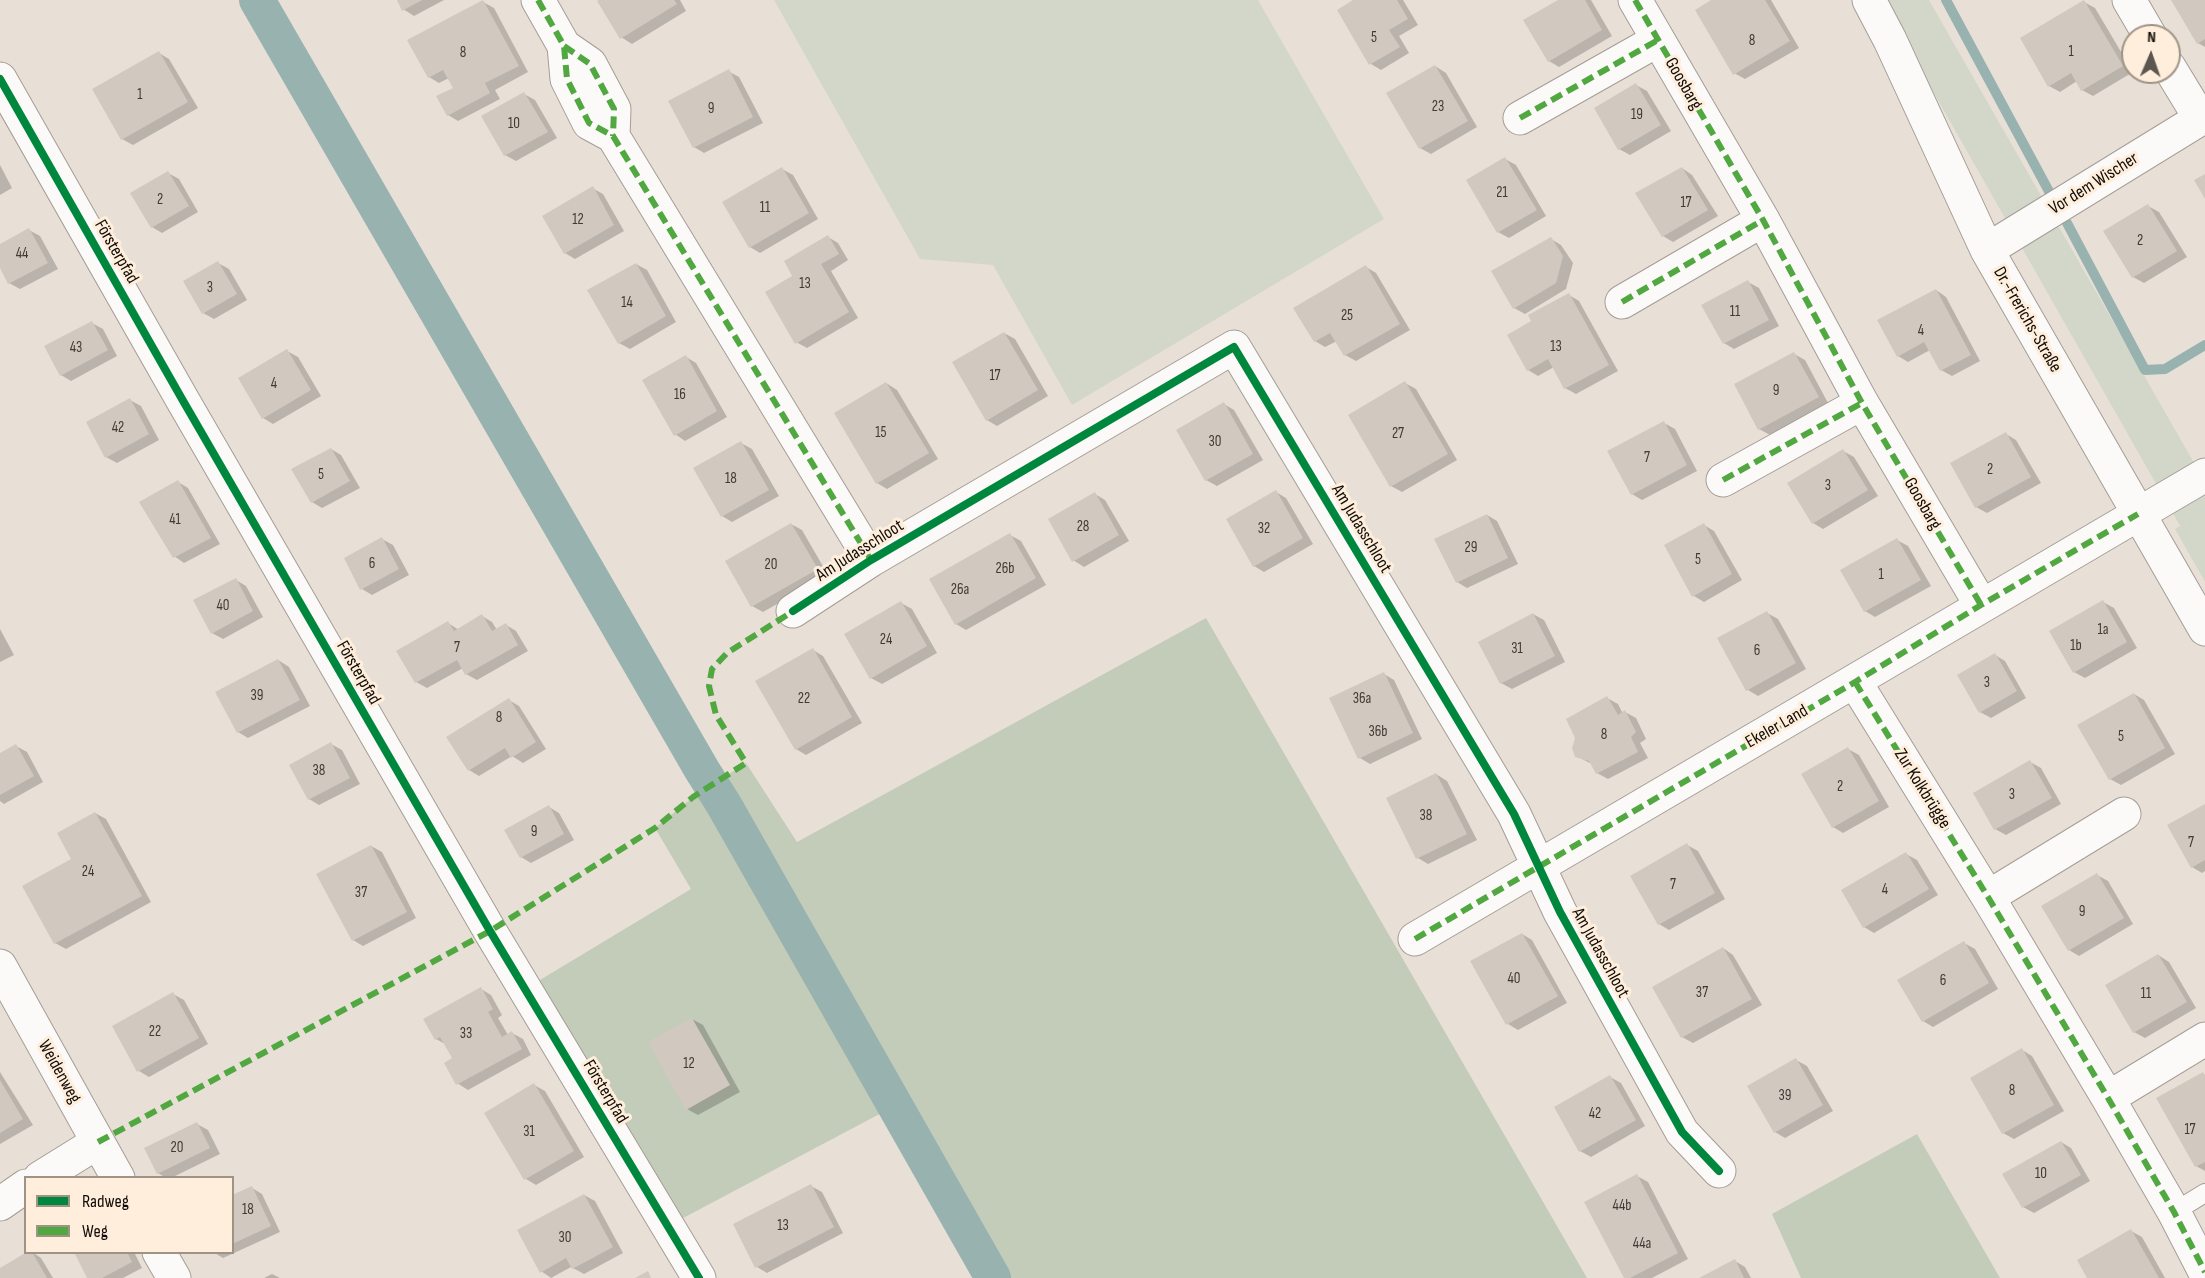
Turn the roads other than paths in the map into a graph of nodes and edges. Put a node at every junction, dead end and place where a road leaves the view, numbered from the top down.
1 (538, 0) edge
2 (1635, 0) edge
3 (1869, 0) edge
4 (2128, 0) edge
5 (2143, 24) edge
6 (1658, 40) junction
7 (0, 79) edge
8 (2181, 84) edge
9 (2203, 117) edge
10 (1520, 118) dead end
11 (1763, 220) junction
12 (1987, 250) junction
13 (1622, 302) dead end
14 (1862, 403) junction
15 (2205, 475) edge
16 (1723, 480) dead end
17 (2138, 514) junction
18 (871, 560) junction
19 (1981, 605) junction
20 (793, 611) dead end
21 (2205, 629) edge
22 (1856, 682) junction
23 (2124, 814) dead end
24 (1538, 866) junction
25 (1988, 897) junction
26 (1415, 939) dead end
27 (0, 966) edge
28 (2205, 1039) edge
29 (2108, 1098) junction
30 (98, 1142) junction
31 (1719, 1171) dead end
32 (43, 1176) edge
33 (117, 1176) edge
34 (24, 1187) edge
35 (2205, 1193) edge
36 (0, 1204) edge
37 (2174, 1212) junction
38 (160, 1254) edge
39 (2205, 1272) edge
40 (174, 1278) edge
41 (699, 1278) edge

1 - 18 street, Am Judasschloot
2 - 6 street, Goosbarg
3 - 12 street, Dr.-Frerichs-Straße
4 - 5 street
6 - 10 street, Goosbarg
6 - 11 street, Goosbarg
7 - 41 street, Försterpfad
8 - 9 street, Vor dem Wischer
9 - 12 street, Vor dem Wischer
11 - 13 street
11 - 14 street, Goosbarg
12 - 17 street, Dr.-Frerichs-Straße
14 - 16 street
14 - 19 street, Goosbarg
15 - 17 street, Ekeler Land
17 - 19 street, Ekeler Land
17 - 21 street, Dr.-Frerichs-Straße
18 - 20 street, Am Judasschloot
18 - 24 street, Am Judasschloot
19 - 22 street, Ekeler Land
22 - 24 street, Ekeler Land
22 - 25 street, Zur Kolkbrügge
23 - 25 street
24 - 26 street, Ekeler Land
24 - 31 street, Am Judasschloot
25 - 29 street, Zur Kolkbrügge
27 - 30 street, Weidenweg
28 - 29 street
29 - 37 street, Zur Kolkbrügge
30 - 32 street
30 - 33 street, Weidenweg
34 - 36 street
35 - 37 lane
37 - 39 street, Zur Kolkbrügge
38 - 40 street

